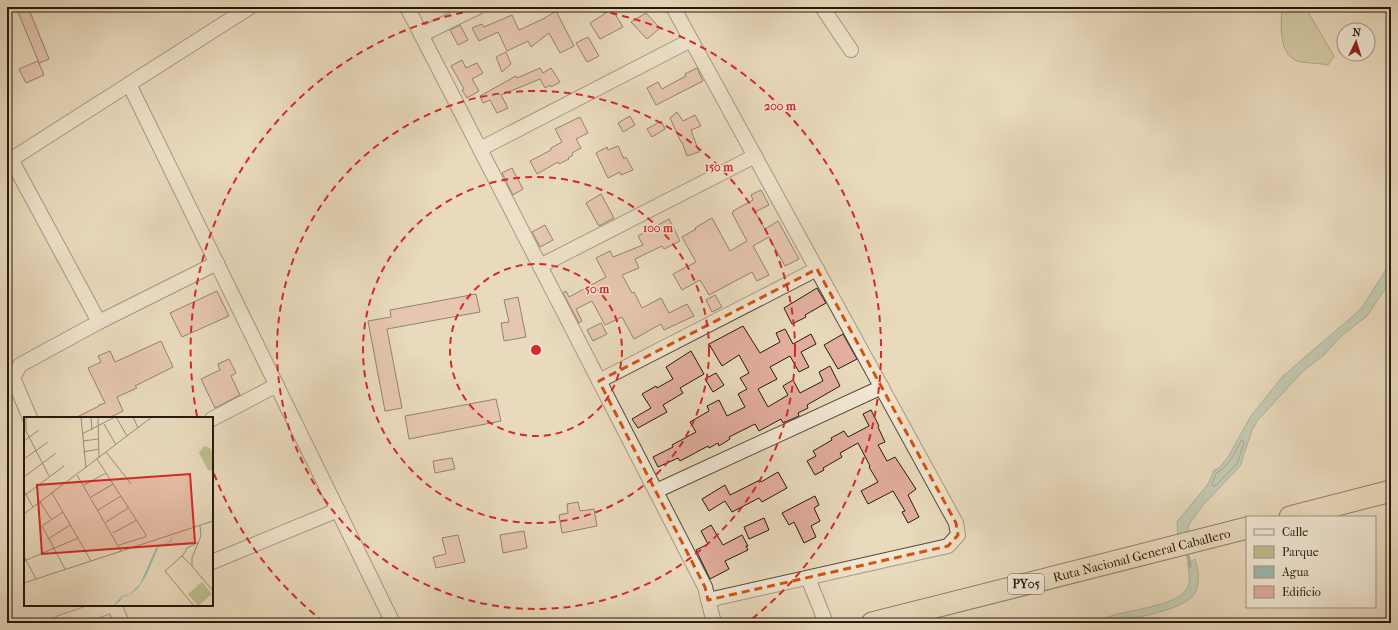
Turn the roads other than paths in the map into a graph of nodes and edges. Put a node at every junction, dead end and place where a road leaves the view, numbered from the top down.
1 (250, 7) edge
2 (407, 7) edge
3 (478, 7) edge
4 (673, 7) edge
5 (822, 7) edge
6 (421, 35) junction
7 (691, 40) junction
8 (851, 50) dead end
9 (129, 84) junction
10 (480, 149) junction
11 (755, 156) junction
12 (9, 160) edge
13 (217, 264) junction
14 (540, 266) junction
15 (817, 269) junction
16 (99, 322) junction
17 (599, 381) junction
18 (277, 385) junction
19 (882, 387) junction
20 (30, 417) edge
21 (213, 418) edge
22 (656, 491) junction
23 (1391, 491) edge
24 (338, 510) junction
25 (1294, 516) edge
26 (1246, 528) edge
27 (213, 562) edge
28 (808, 578) junction
29 (708, 600) junction
30 (110, 606) edge
31 (114, 606) edge
32 (60, 623) edge
33 (122, 623) edge
34 (393, 623) edge
35 (714, 623) edge
36 (826, 623) edge
37 (872, 623) edge

1 - 9 street
2 - 6 street
3 - 6 street
4 - 7 street
5 - 8 street
6 - 10 street
7 - 10 street
7 - 11 street
9 - 12 street
9 - 13 street
10 - 14 street
11 - 14 street
11 - 15 street
12 - 16 street
13 - 16 street
13 - 18 street
14 - 17 street
15 - 17 street
15 - 19 street
16 - 20 street
17 - 22 street
18 - 21 street
18 - 24 street
19 - 22 street
19 - 28 street
22 - 29 street
23 - 25 highway
24 - 27 street
24 - 34 street
26 - 37 highway, Ruta Nacional General Caballero / PY05
28 - 29 street
28 - 36 street
29 - 35 street
30 - 32 street
31 - 33 street

